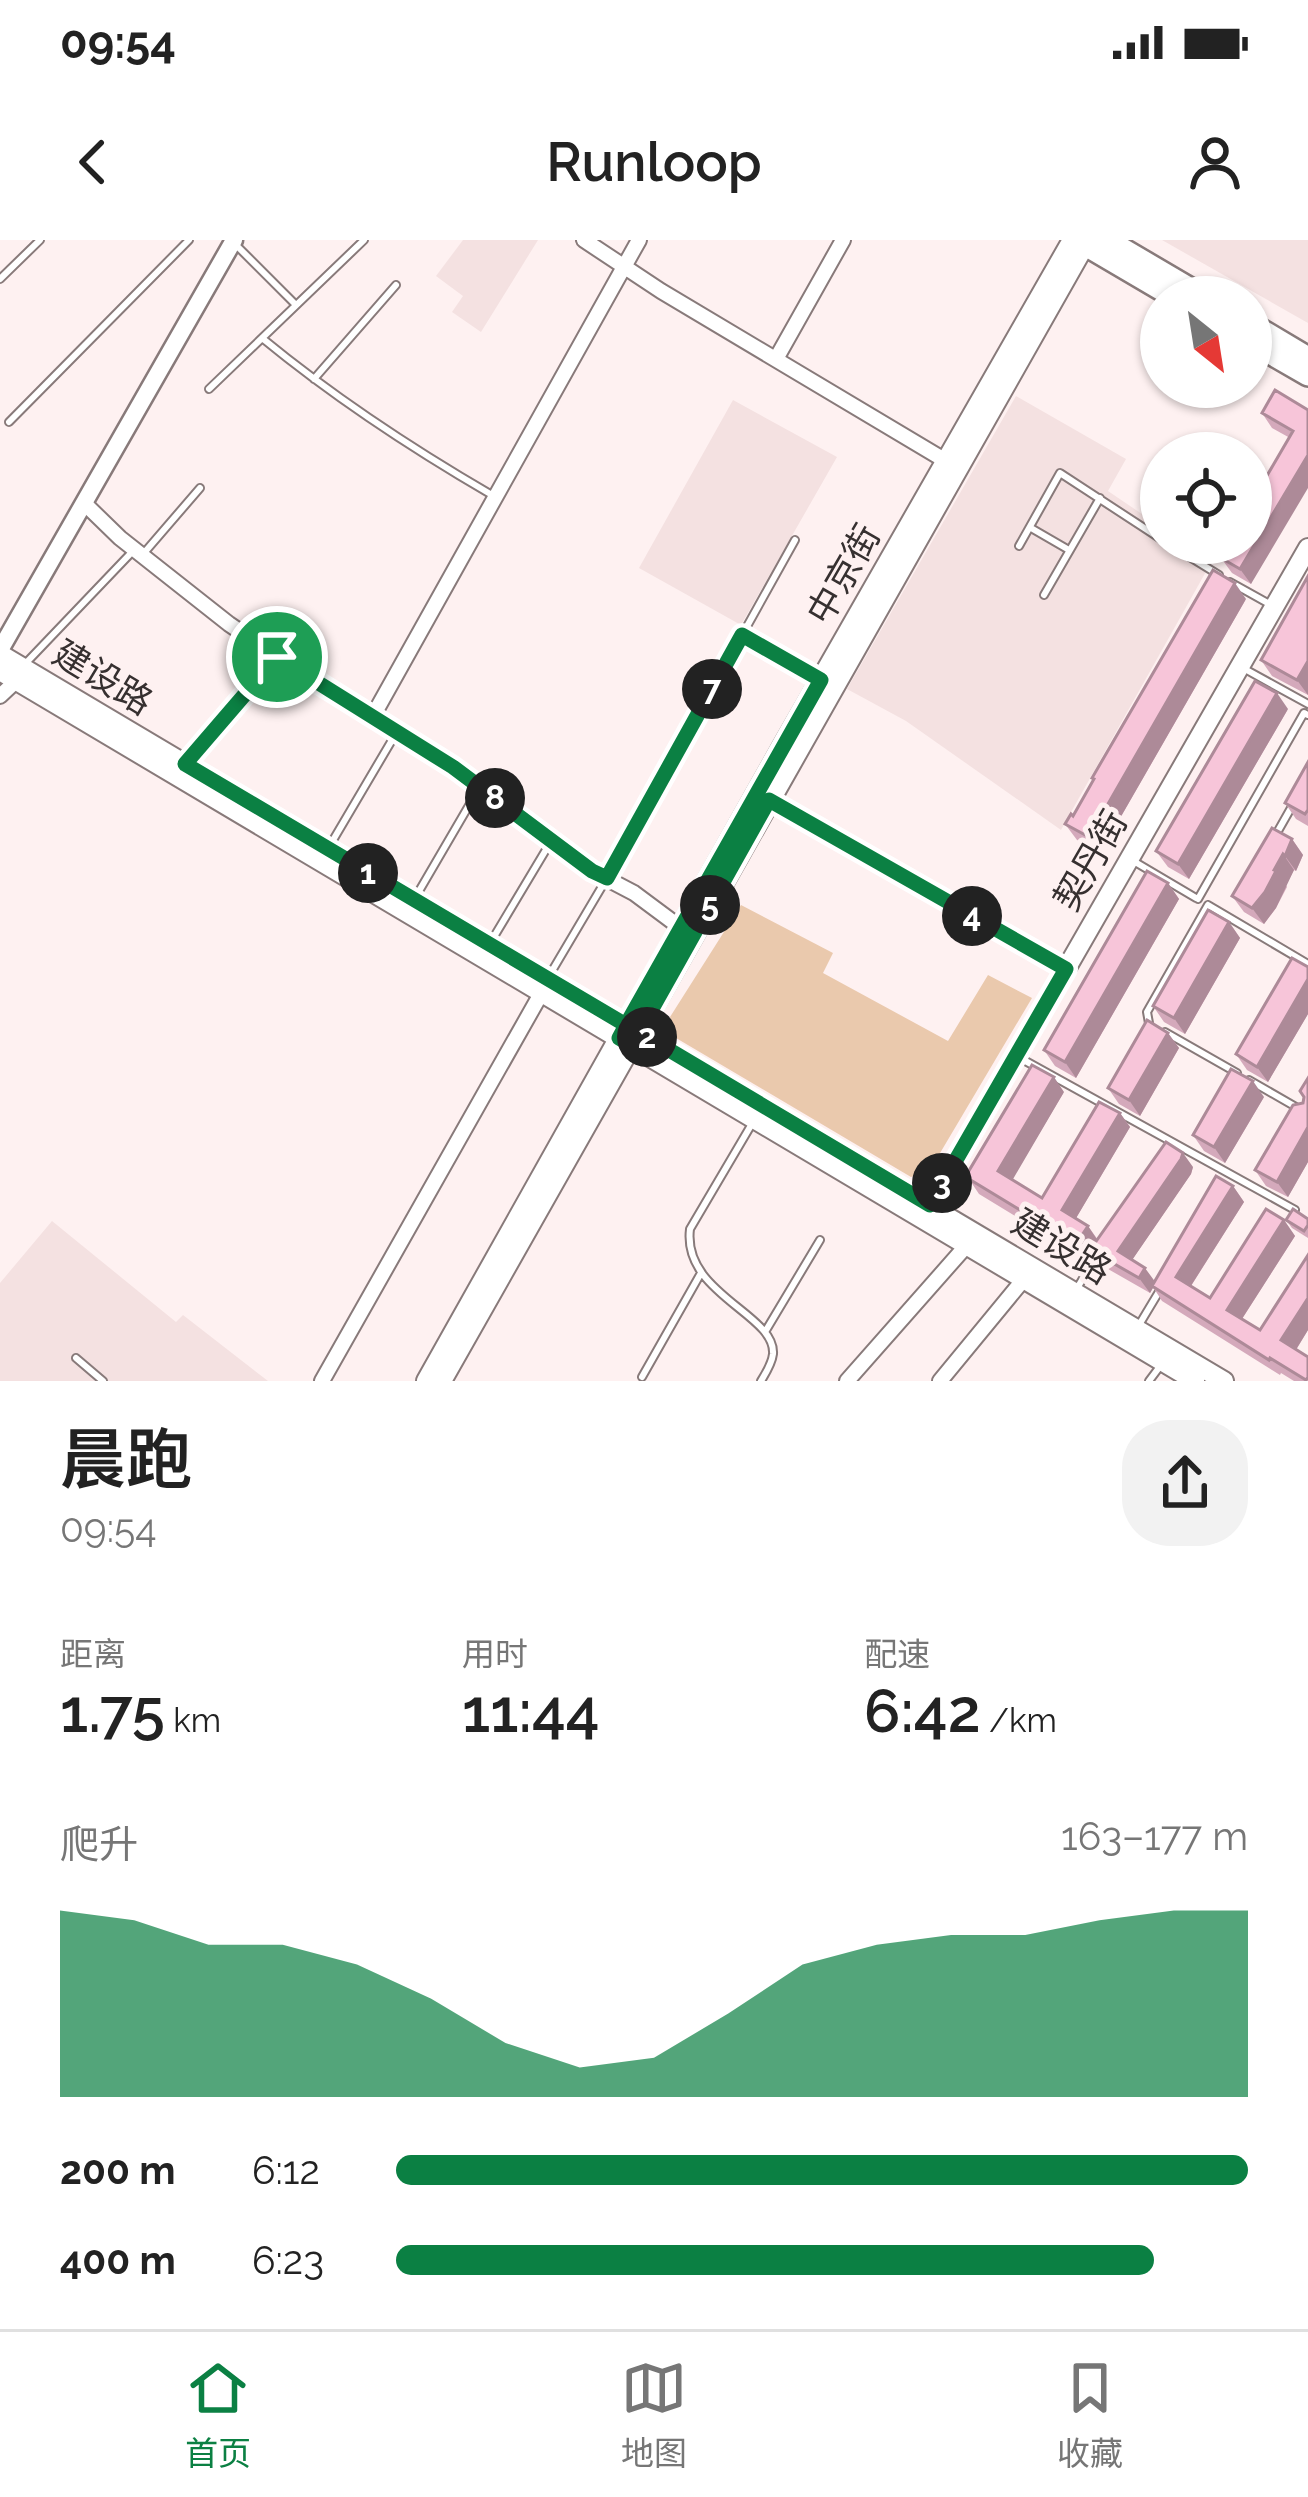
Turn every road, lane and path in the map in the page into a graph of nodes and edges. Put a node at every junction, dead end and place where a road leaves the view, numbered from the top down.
1 (40, 240) edge
2 (189, 240) edge
3 (233, 240) edge
4 (364, 240) edge
5 (584, 240) edge
6 (639, 240) edge
7 (843, 240) edge
8 (1086, 241) edge
9 (623, 266) junction
10 (1141, 276) edge
11 (1160, 276) edge
12 (0, 279) edge
13 (396, 284) dead end
14 (296, 304) junction
15 (1272, 337) edge
16 (262, 338) junction
17 (1272, 354) edge
18 (1308, 358) edge
19 (776, 359) junction
20 (1308, 375) edge
21 (314, 379) junction
22 (209, 389) dead end
23 (9, 422) dead end
24 (946, 461) junction
25 (200, 488) dead end
26 (496, 497) junction
27 (1100, 498) junction
28 (84, 503) junction
29 (1140, 525) edge
30 (1030, 528) junction
31 (795, 540) dead end
32 (1019, 546) dead end
33 (1308, 548) edge
34 (1070, 550) junction
35 (138, 552) junction
36 (1202, 564) edge
37 (1303, 569) edge
38 (1044, 595) dead end
39 (1274, 607) junction
40 (742, 635) junction
41 (0, 652) edge
42 (277, 657) junction
43 (1240, 667) junction
44 (13, 673) edge
45 (821, 680) junction
46 (0, 696) edge
47 (1308, 704) edge
48 (1308, 715) edge
49 (373, 716) junction
50 (397, 732) junction
51 (185, 764) junction
52 (480, 787) junction
53 (1297, 799) edge
54 (769, 800) junction
55 (1274, 838) edge
56 (552, 840) junction
57 (328, 849) junction
58 (1129, 859) junction
59 (607, 878) junction
60 (1198, 899) junction
61 (414, 900) junction
62 (1208, 905) junction
63 (681, 928) junction
64 (490, 944) junction
65 (1308, 964) edge
66 (1066, 969) junction
67 (545, 985) junction
68 (629, 1035) junction
69 (1016, 1056) junction
70 (1308, 1114) edge
71 (754, 1118) junction
72 (930, 1205) junction
73 (1295, 1210) edge
74 (820, 1240) dead end
75 (967, 1245) junction
76 (1097, 1256) edge
77 (701, 1274) junction
78 (1024, 1279) junction
79 (1160, 1291) edge
80 (1074, 1292) junction
81 (1137, 1329) junction
82 (765, 1332) junction
83 (76, 1358) dead end
84 (1163, 1362) junction
85 (643, 1377) dead end
86 (103, 1381) edge
87 (322, 1381) edge
88 (426, 1381) edge
89 (442, 1381) edge
90 (761, 1381) edge
91 (847, 1381) edge
92 (940, 1381) edge
93 (1149, 1381) edge
94 (1195, 1381) edge
95 (1224, 1381) edge

1 - 12 lane
2 - 23 lane
3 - 14 lane
3 - 28 street
4 - 14 lane
5 - 9 street
6 - 9 street
7 - 19 street
8 - 10 main road
8 - 11 main road
8 - 24 main road, 中京街
8 - 54 main road, 中京街
9 - 19 street
9 - 26 street
13 - 21 lane
14 - 16 lane
15 - 18 main road
16 - 21 lane
16 - 22 lane
17 - 20 main road
19 - 24 street
21 - 26 lane
24 - 45 main road, 中京街
25 - 35 lane
26 - 49 street
27 - 29 lane
27 - 30 lane
27 - 34 lane
28 - 35 street
28 - 41 street
30 - 32 lane
30 - 34 lane
31 - 40 lane
33 - 37 main road, 契丹街
34 - 38 lane
35 - 42 street
35 - 44 lane
36 - 39 lane
37 - 39 main road, 契丹街
39 - 43 main road, 契丹街
40 - 45 lane
40 - 59 lane
41 - 44 main road, 建设路
42 - 49 street
42 - 51 lane
43 - 47 lane
43 - 58 main road, 契丹街
44 - 46 street
44 - 51 main road, 建设路
44 - 67 main road, 建设路
45 - 63 main road, 中京街
48 - 60 lane
49 - 50 street
50 - 52 street
50 - 57 lane
51 - 57 main road, 建设路
52 - 56 street
52 - 61 lane
53 - 55 lane
54 - 66 lane
54 - 68 main road, 中京街
56 - 59 street
56 - 64 lane
57 - 61 main road, 建设路
58 - 60 lane
58 - 66 main road, 契丹街
59 - 63 street
59 - 67 lane
60 - 62 lane
61 - 64 main road, 建设路
62 - 65 lane
62 - 70 lane
63 - 68 main road, 中京街
64 - 67 main road, 建设路
66 - 69 main road, 契丹街
67 - 68 main road, 建设路
67 - 87 street
68 - 71 main road, 建设路
68 - 72 main road, 建设路
68 - 88 main road, 中京街
68 - 89 main road, 中京街
69 - 72 main road, 契丹街
69 - 73 lane
71 - 75 main road, 建设路
71 - 77 lane
72 - 80 main road, 建设路
74 - 82 lane
75 - 78 main road, 建设路
75 - 91 street
76 - 80 lane
77 - 82 lane
77 - 85 lane
78 - 84 main road, 建设路
78 - 92 street
79 - 81 lane
80 - 81 main road, 建设路
81 - 95 main road, 建设路
82 - 90 lane
83 - 86 lane
84 - 93 lane
84 - 94 main road, 建设路

